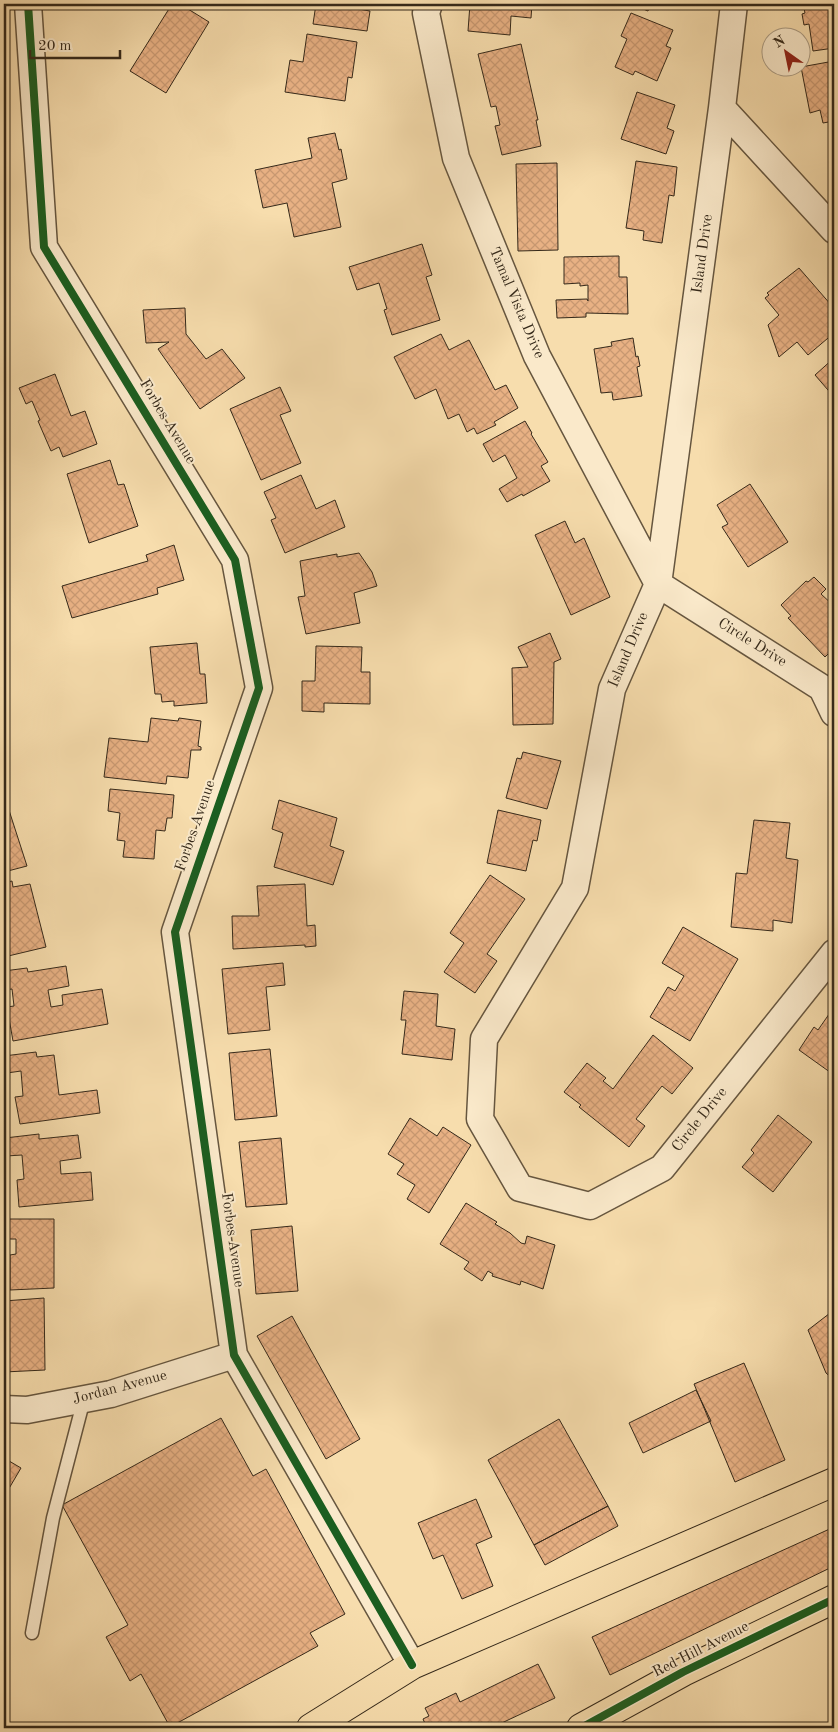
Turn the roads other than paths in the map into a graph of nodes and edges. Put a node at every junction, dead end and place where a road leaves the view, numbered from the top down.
1 (28, 4) edge
2 (429, 4) edge
3 (734, 4) edge
4 (722, 108) junction
5 (834, 230) edge
6 (658, 584) junction
7 (834, 713) edge
8 (834, 953) edge
9 (520, 1188) joint
10 (234, 1355) junction
11 (84, 1399) junction
12 (4, 1409) edge
13 (834, 1482) edge
14 (834, 1599) edge
15 (32, 1634) dead end
16 (412, 1665) junction
17 (311, 1728) edge
18 (581, 1728) edge

1 - 10 street, Forbes Avenue
2 - 6 street, Tamal Vista Drive
3 - 4 street, Island Drive
4 - 5 street
4 - 6 street, Island Drive
6 - 7 street, Circle Drive
6 - 9 street, Island Drive
8 - 9 street, Circle Drive
10 - 11 street, Jordan Avenue
10 - 16 street, Forbes Avenue
11 - 12 street, Jordan Avenue
11 - 15 lane
13 - 16 main road
14 - 18 main road, Red Hill Avenue
16 - 17 main road

